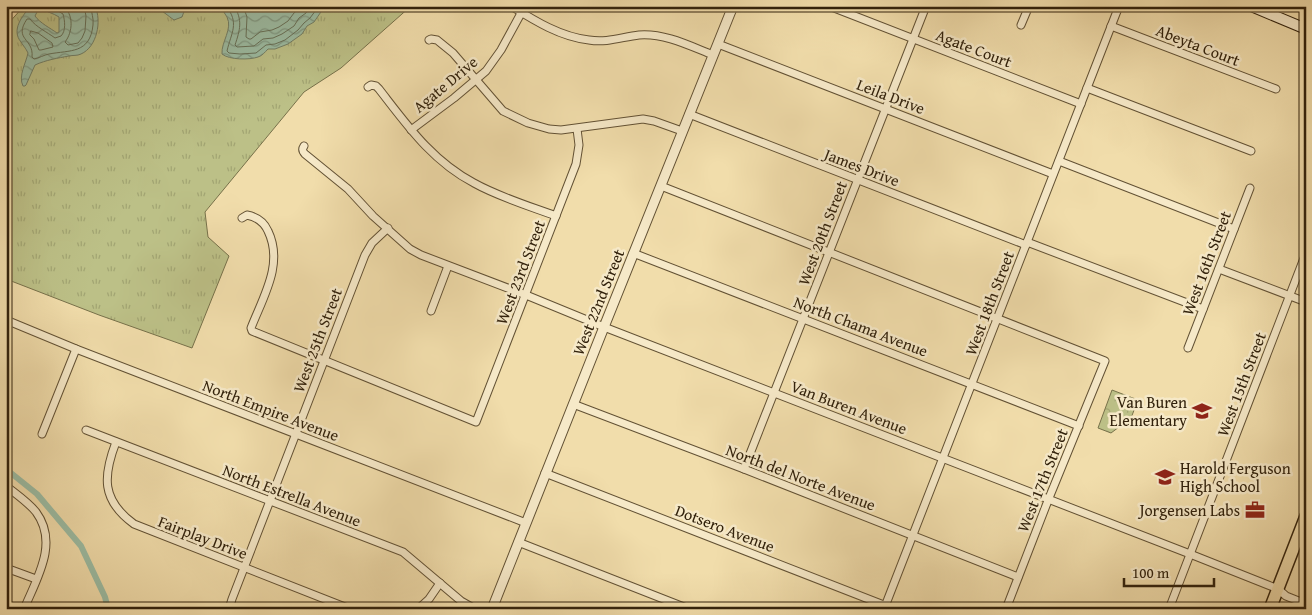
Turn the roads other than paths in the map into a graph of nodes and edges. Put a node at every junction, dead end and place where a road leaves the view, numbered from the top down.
1 (511, 6) edge
2 (733, 6) edge
3 (829, 6) edge
4 (926, 6) edge
5 (1029, 6) edge
6 (1119, 6) edge
7 (1251, 6) edge
8 (523, 9) edge
9 (1021, 25) dead end
10 (1111, 26) junction
11 (1306, 29) edge
12 (913, 39) junction
13 (429, 40) dead end
14 (718, 44) junction
15 (713, 55) junction
16 (475, 80) junction
17 (368, 87) dead end
18 (1087, 88) junction
19 (1276, 89) dead end
20 (1081, 104) junction
21 (886, 109) junction
22 (689, 114) junction
23 (577, 129) junction
24 (411, 130) junction
25 (682, 131) junction
26 (304, 146) dead end
27 (1251, 151) dead end
28 (1059, 161) junction
29 (1054, 174) junction
30 (858, 181) junction
31 (661, 186) junction
32 (1250, 188) dead end
33 (556, 216) junction
34 (242, 218) dead end
35 (388, 228) junction
36 (1234, 228) junction
37 (1027, 243) junction
38 (634, 253) junction
39 (829, 253) junction
40 (1306, 253) edge
41 (448, 266) junction
42 (1219, 269) junction
43 (526, 295) junction
44 (1290, 296) junction
45 (1306, 302) edge
46 (1203, 309) junction
47 (431, 311) dead end
48 (803, 319) junction
49 (997, 319) junction
50 (6, 320) edge
51 (604, 327) junction
52 (1188, 348) dead end
53 (76, 350) junction
54 (324, 361) junction
55 (972, 384) junction
56 (774, 392) junction
57 (573, 404) junction
58 (1079, 426) junction
59 (86, 430) dead end
60 (42, 434) dead end
61 (295, 434) junction
62 (116, 442) junction
63 (943, 458) junction
64 (744, 469) junction
65 (545, 473) junction
66 (6, 486) edge
67 (1049, 498) junction
68 (270, 501) junction
69 (1306, 516) edge
70 (526, 523) junction
71 (913, 536) junction
72 (518, 542) junction
73 (1190, 554) junction
74 (6, 568) edge
75 (244, 568) junction
76 (1018, 577) junction
77 (36, 579) junction
78 (440, 584) junction
79 (1278, 589) junction
80 (1306, 604) edge
81 (885, 607) edge
82 (24, 609) edge
83 (229, 609) edge
84 (350, 609) edge
85 (418, 609) edge
86 (475, 609) edge
87 (492, 609) edge
88 (689, 609) edge
89 (894, 609) edge
90 (1006, 609) edge
91 (1169, 609) edge
92 (1270, 609) edge

1 - 8 street
2 - 14 street, West 22nd Street
3 - 12 street, Agate Court
4 - 12 street, West 20th Street
5 - 9 street
6 - 10 street, West 18th Street
7 - 11 main road
8 - 15 street
8 - 16 street, Agate Drive
10 - 18 street, West 18th Street
10 - 19 street, Abeyta Court
12 - 20 street, Agate Court
12 - 21 street, West 20th Street
13 - 16 street
14 - 15 street, West 22nd Street
14 - 21 street, Leila Drive
15 - 22 street, West 22nd Street
16 - 23 street
16 - 24 street, Agate Drive
17 - 24 street
18 - 20 street, West 18th Street
18 - 27 street
20 - 28 street, West 18th Street
21 - 29 street, Leila Drive
21 - 30 street, West 20th Street
22 - 25 street, West 22nd Street
22 - 30 street, James Drive
23 - 25 street
23 - 33 street, West 23rd Street
24 - 33 street
25 - 31 street, West 22nd Street
26 - 35 street, Van Buren Avenue
28 - 29 street, West 18th Street
28 - 36 street
29 - 37 street, West 18th Street
30 - 37 street, James Drive
30 - 39 street, West 20th Street
31 - 38 street, West 22nd Street
31 - 39 street
32 - 36 street, West 16th Street
33 - 43 street, West 23rd Street
34 - 54 street
35 - 41 street, Van Buren Avenue
35 - 54 street, West 25th Street
36 - 42 street, West 16th Street
37 - 46 street, James Drive
37 - 49 street, West 18th Street
38 - 48 street, North Chama Avenue
38 - 51 street, West 22nd Street
39 - 48 street, West 20th Street
39 - 49 street
40 - 44 street, West 15th Street
41 - 43 street, Van Buren Avenue
41 - 47 street
42 - 44 street
42 - 46 street, West 16th Street
43 - 51 street, Van Buren Avenue
43 - 54 street, West 23rd Street
44 - 45 street
44 - 73 street, West 15th Street
46 - 52 street, West 16th Street
48 - 55 street, North Chama Avenue
48 - 56 street, West 20th Street
49 - 55 street, West 18th Street
49 - 58 street, West 17th Street
50 - 53 street, North Empire Avenue
51 - 56 street, Van Buren Avenue
51 - 57 street, West 22nd Street
53 - 60 street
53 - 61 street, North Empire Avenue
54 - 61 street, West 25th Street
55 - 58 street, North Chama Avenue
55 - 63 street, West 18th Street
56 - 63 street, Van Buren Avenue
56 - 64 street, West 20th Street
57 - 64 street, North del Norte Avenue
57 - 65 street, West 22nd Street
58 - 67 street, West 17th Street
59 - 62 street, North Estrella Avenue
61 - 68 street, West 25th Street
61 - 70 street, North Empire Avenue
62 - 68 street, North Estrella Avenue
62 - 75 street, Fairplay Drive
63 - 67 street, Van Buren Avenue
63 - 71 street, West 18th Street
64 - 71 street, North del Norte Avenue
65 - 70 street, West 22nd Street
65 - 81 street, Dotsero Avenue
66 - 77 street
67 - 73 street, Van Buren Avenue
67 - 76 street, West 17th Street
68 - 75 street, West 25th Street
68 - 78 street, North Estrella Avenue
69 - 79 highway
70 - 72 street, West 22nd Street
71 - 76 street, North del Norte Avenue
71 - 81 street, West 18th Street
72 - 87 street, West 22nd Street
72 - 88 street
73 - 79 street, Van Buren Avenue
73 - 91 street, West 15th Street
74 - 77 street
75 - 83 street, West 25th Street
75 - 84 street, Fairplay Drive
76 - 90 street, West 17th Street
77 - 82 street
78 - 85 street
78 - 86 street, North Estrella Avenue
79 - 80 street, Van Buren Avenue
79 - 92 highway
81 - 89 street, Dotsero Avenue

